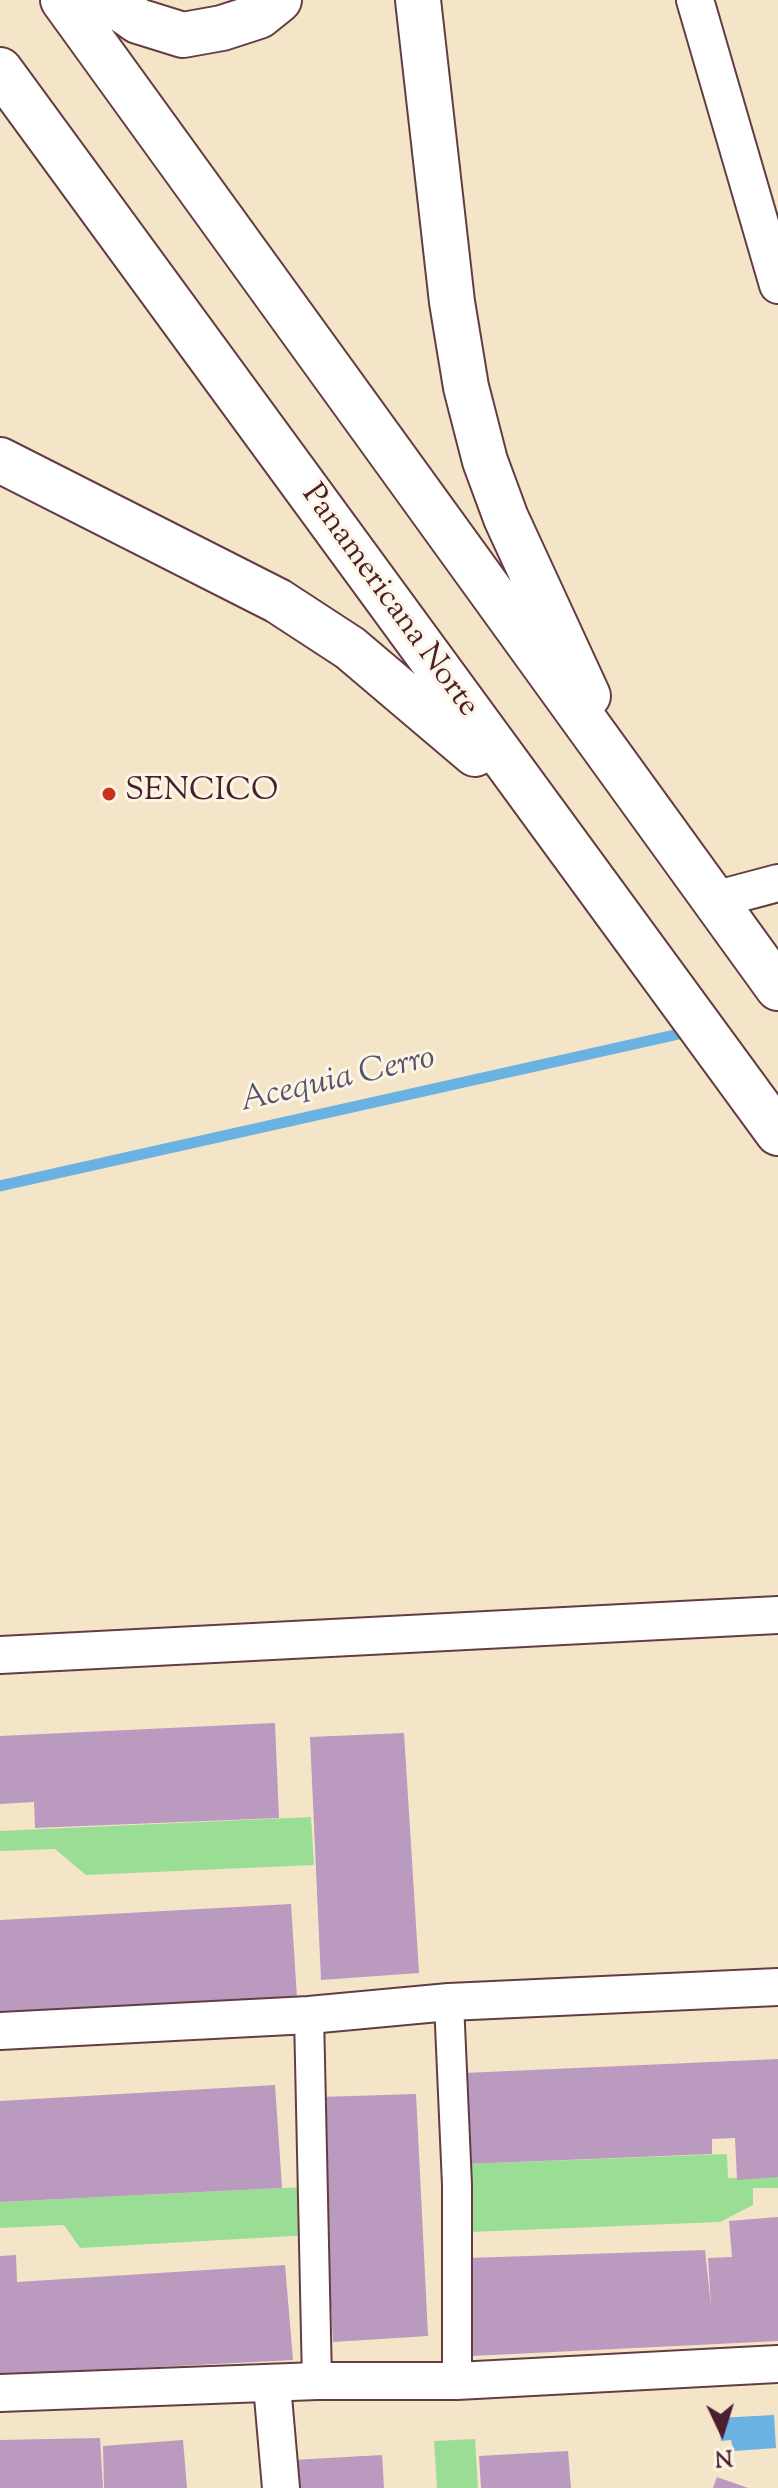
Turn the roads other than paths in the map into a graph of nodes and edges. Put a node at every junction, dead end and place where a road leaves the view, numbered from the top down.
1 (63, 0) edge
2 (108, 0) edge
3 (279, 0) edge
4 (418, 0) edge
5 (695, 0) edge
6 (0, 70) edge
7 (769, 224) edge
8 (778, 285) edge
9 (0, 460) edge
10 (632, 789) junction
11 (544, 815) junction
12 (778, 883) edge
13 (714, 900) junction
14 (778, 988) edge
15 (778, 1133) edge
16 (778, 1615) edge
17 (0, 1655) edge
18 (778, 1987) edge
19 (449, 2002) junction
20 (309, 2015) junction
21 (0, 2031) edge
22 (778, 2364) edge
23 (317, 2381) junction
24 (457, 2381) junction
25 (272, 2385) junction
26 (0, 2393) edge
27 (281, 2488) edge

1 - 10 highway
2 - 3 highway
4 - 10 highway
5 - 7 street
6 - 11 highway, Panamericana Norte
7 - 8 street
9 - 11 highway
10 - 13 highway
11 - 15 highway, Panamericana Norte
12 - 13 street
13 - 14 highway
16 - 17 street
18 - 19 street
19 - 20 street
19 - 24 street
20 - 21 street
20 - 23 street
22 - 24 street
23 - 24 street
23 - 25 street
25 - 26 street
25 - 27 street

